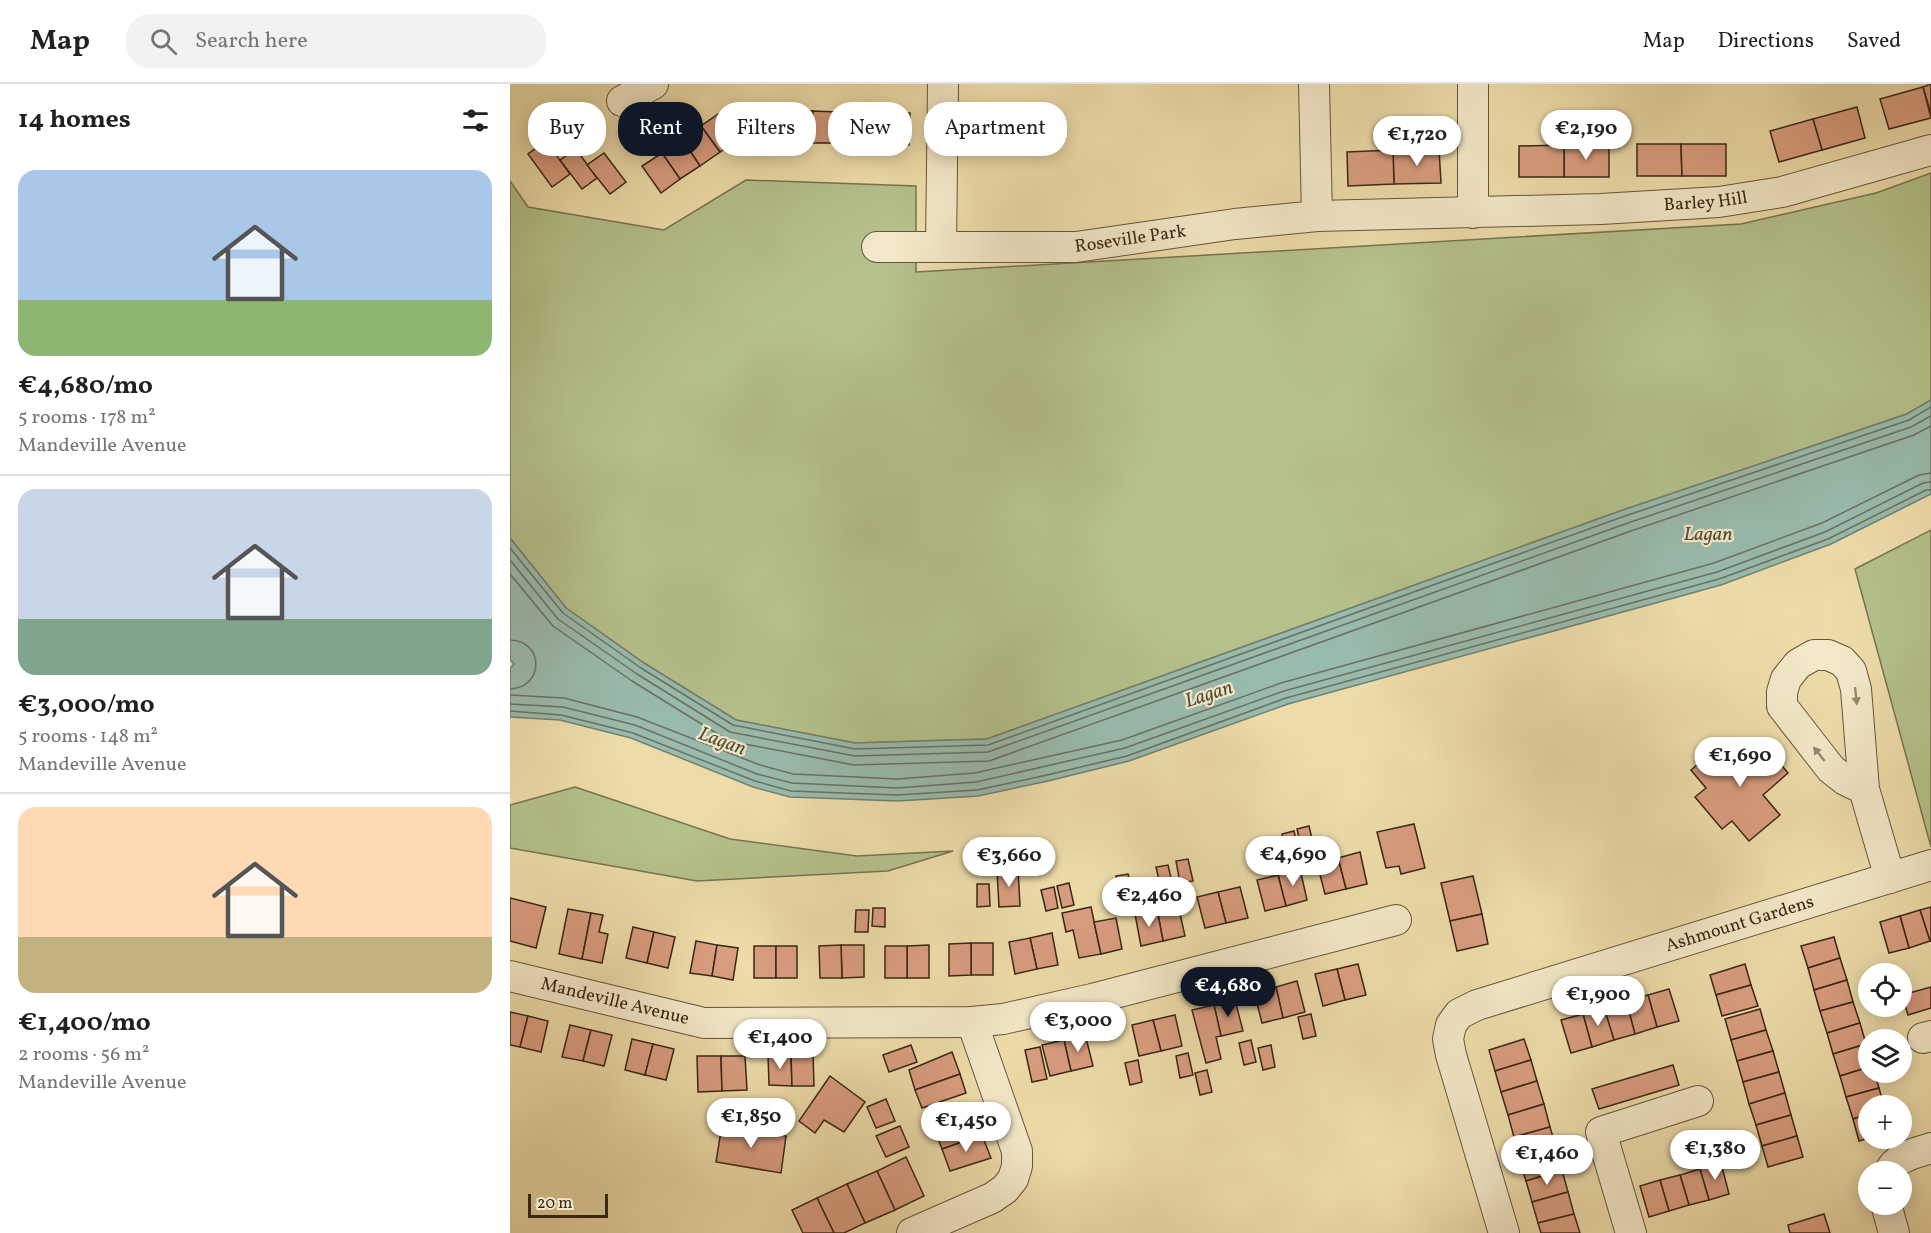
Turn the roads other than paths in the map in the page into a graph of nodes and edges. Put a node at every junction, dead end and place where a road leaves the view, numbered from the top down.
1 (652, 84) edge
2 (943, 84) edge
3 (1314, 84) edge
4 (1473, 84) edge
5 (622, 101) dead end
6 (1931, 150) edge
7 (1473, 213) junction
8 (1317, 216) junction
9 (877, 247) dead end
10 (941, 247) junction
11 (1864, 789) dead end
12 (1931, 866) edge
13 (1890, 878) junction
14 (1396, 920) dead end
15 (510, 976) edge
16 (972, 1022) junction
17 (1698, 1101) dead end
18 (1931, 1149) edge
19 (1898, 1161) edge
20 (1889, 1215) edge
21 (912, 1233) edge
22 (1504, 1233) edge
23 (1631, 1233) edge
24 (1894, 1233) edge

1 - 5 street
2 - 10 street
3 - 8 street
4 - 7 street
6 - 7 street, Barley Hill
7 - 8 street, Barley Hill
8 - 10 street, Roseville Park
9 - 10 street, Roseville Park
11 - 13 street
12 - 13 street, Ashmount Gardens
13 - 22 street, Ashmount Gardens
14 - 16 street, Mandeville Avenue
15 - 16 street, Mandeville Avenue
16 - 21 street
17 - 23 street
18 - 19 street
20 - 24 street

